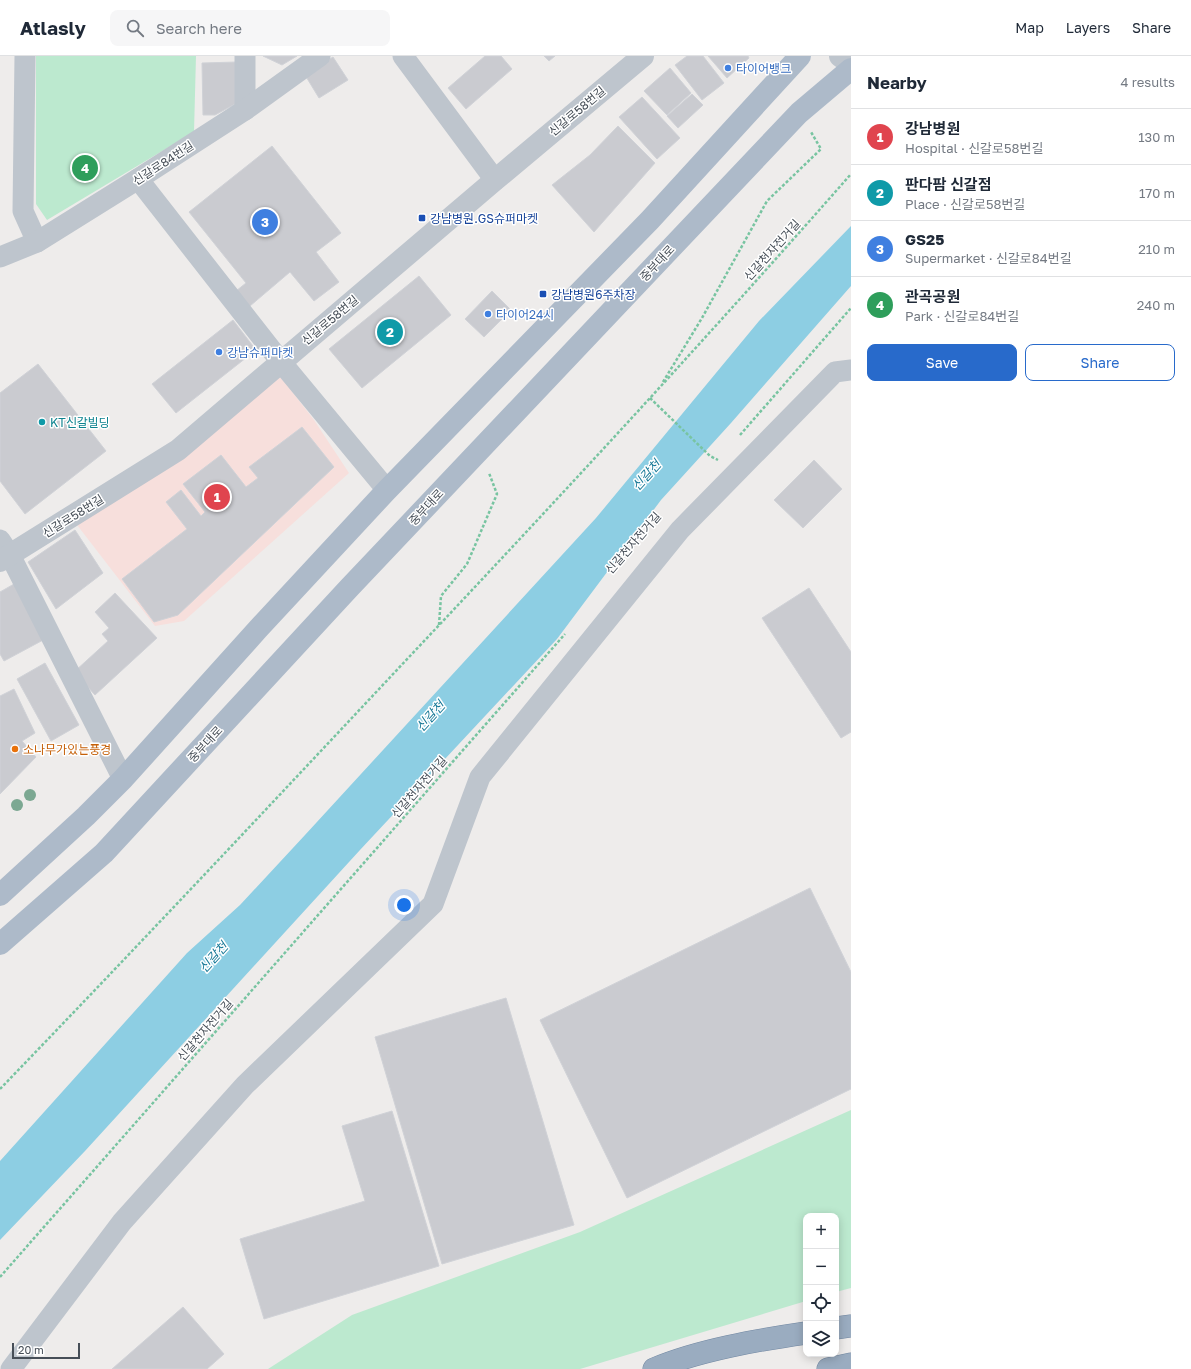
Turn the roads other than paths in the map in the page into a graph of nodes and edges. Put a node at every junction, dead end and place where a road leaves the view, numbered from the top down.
1 (25, 56) edge
2 (246, 56) edge
3 (320, 56) edge
4 (403, 56) edge
5 (643, 56) edge
6 (800, 56) edge
7 (840, 56) edge
8 (851, 64) edge
9 (851, 69) edge
10 (245, 110) junction
11 (138, 179) junction
12 (495, 180) junction
13 (38, 242) junction
14 (0, 257) edge
15 (281, 362) junction
16 (851, 370) edge
17 (387, 490) junction
18 (3, 552) edge
19 (123, 779) junction
20 (0, 894) edge
21 (0, 944) edge
22 (851, 1326) edge
23 (839, 1328) edge
24 (803, 1333) edge
25 (851, 1364) edge
26 (11, 1369) edge
27 (654, 1369) edge
28 (828, 1369) edge

1 - 13 street
2 - 10 street
3 - 10 street, 신갈로84번길
4 - 12 street
5 - 12 street, 신갈로58번길
6 - 17 main road
7 - 8 street
9 - 21 main road, 중부대로
10 - 11 street, 신갈로84번길
11 - 13 street, 신갈로84번길
11 - 15 street
12 - 15 street, 신갈로58번길
13 - 14 street, 신갈로84번길
15 - 17 street
15 - 18 street, 신갈로58번길
16 - 26 street
17 - 19 main road
18 - 19 street
19 - 20 main road
22 - 23 highway
24 - 27 highway
25 - 28 highway

